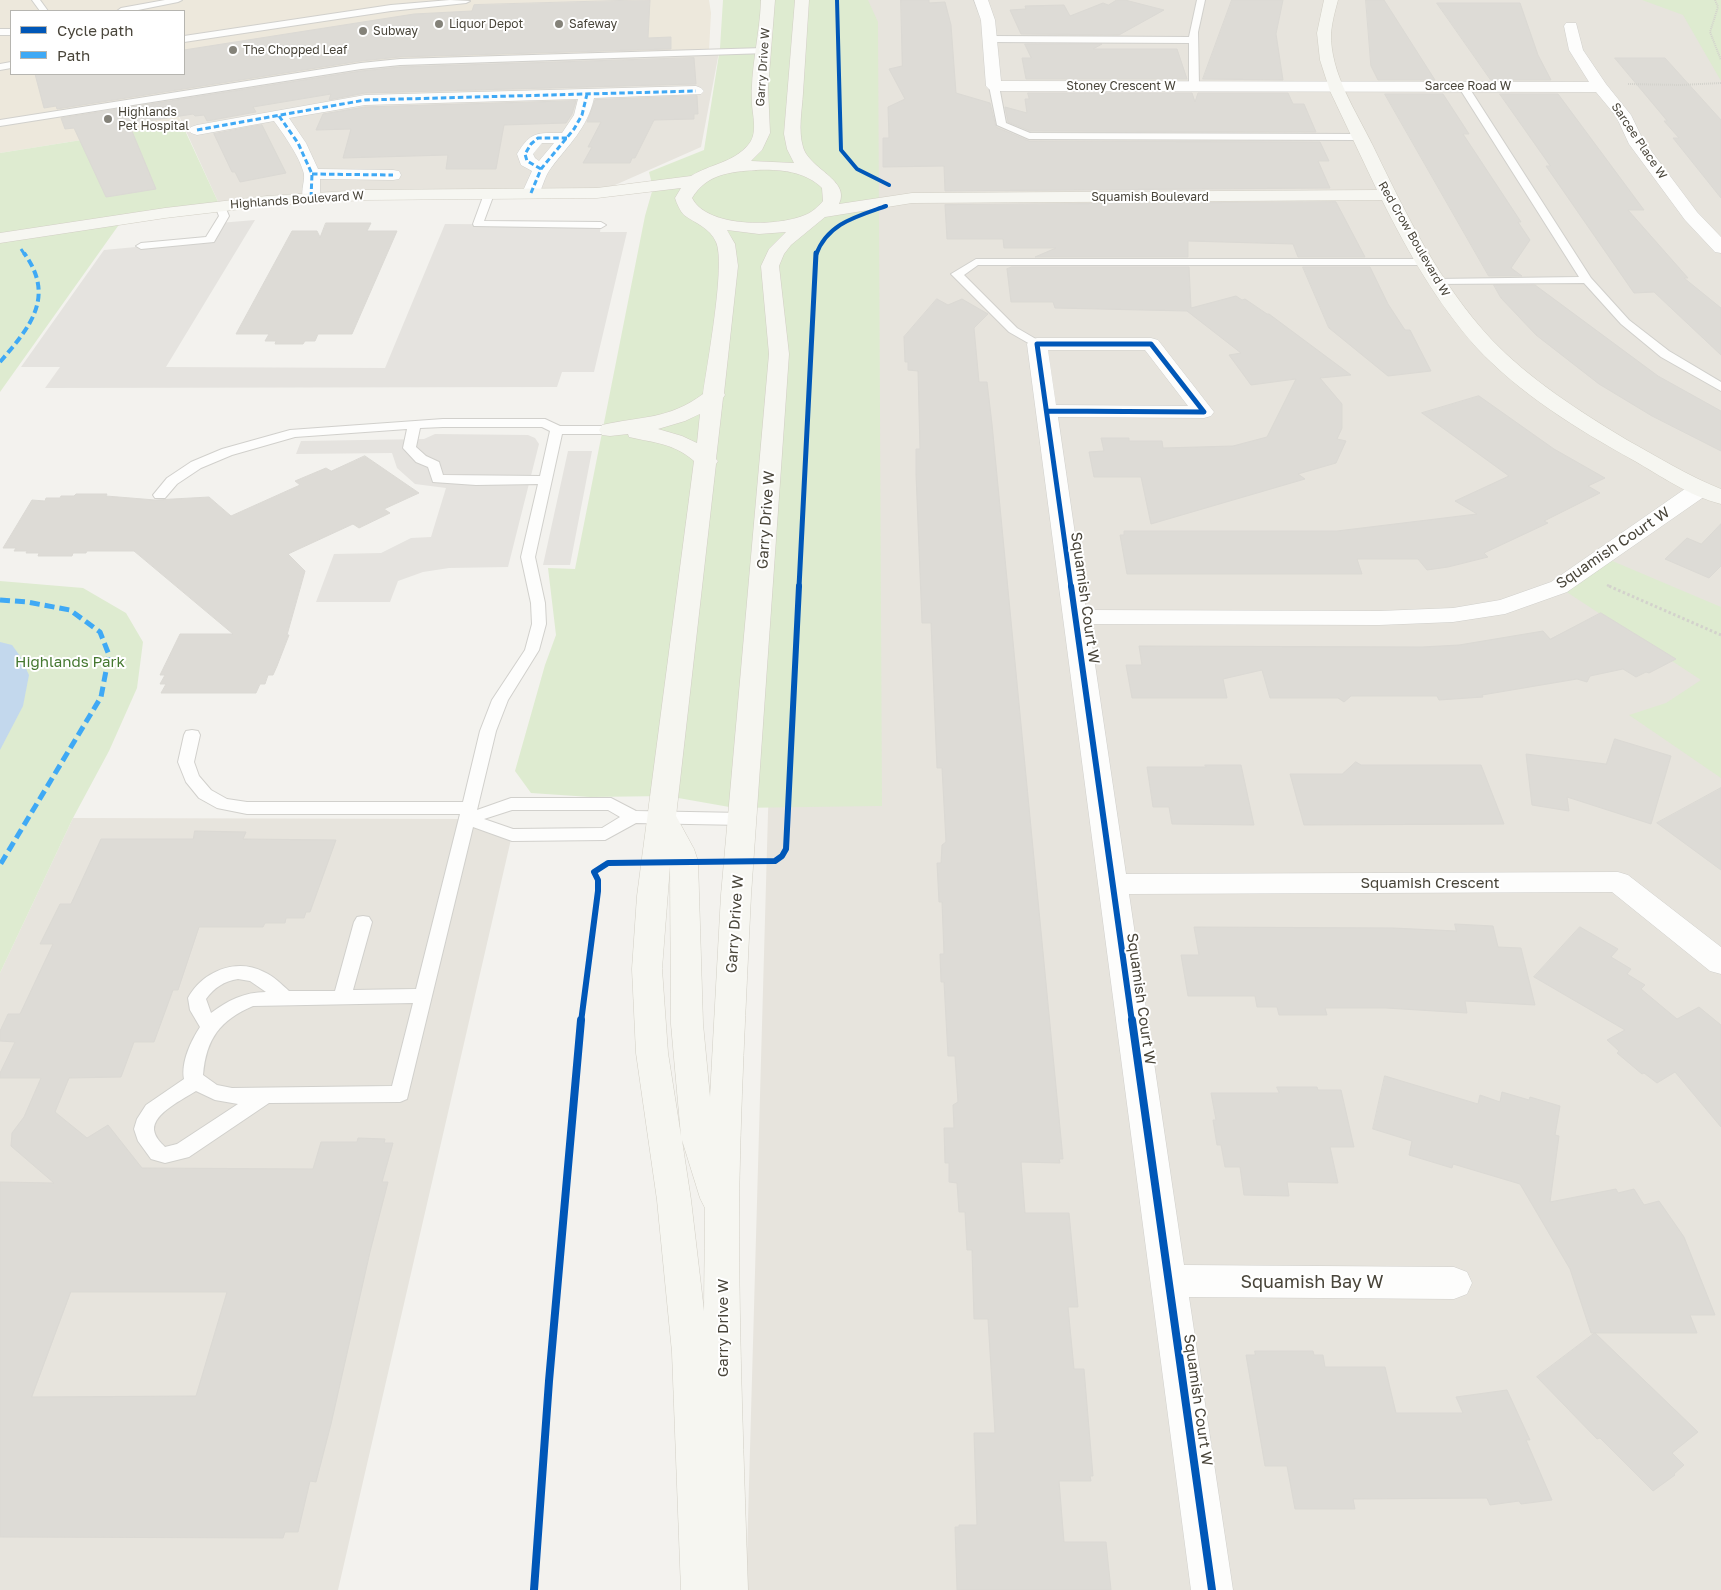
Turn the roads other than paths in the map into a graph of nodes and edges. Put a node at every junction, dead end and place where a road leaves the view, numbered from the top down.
1 (178, 0) edge
2 (381, 0) edge
3 (768, 0) edge
4 (802, 0) edge
5 (981, 0) edge
6 (1201, 0) edge
7 (1331, 0) edge
8 (466, 1) edge
9 (392, 8) junction
10 (126, 10) edge
11 (1572, 26) dead end
12 (185, 39) edge
13 (990, 39) junction
14 (1192, 40) junction
15 (764, 51) junction
16 (994, 86) junction
17 (1194, 86) junction
18 (1336, 86) junction
19 (1463, 86) junction
20 (1600, 87) junction
21 (696, 91) dead end
22 (587, 94) junction
23 (279, 116) junction
24 (0, 123) edge
25 (197, 130) dead end
26 (1360, 136) junction
27 (567, 138) junction
28 (541, 169) junction
29 (718, 171) junction
30 (312, 174) junction
31 (393, 175) dead end
32 (695, 181) junction
33 (823, 181) junction
34 (531, 193) junction
35 (597, 193) junction
36 (489, 194) junction
37 (1388, 195) junction
38 (311, 198) junction
39 (912, 198) junction
40 (220, 206) junction
41 (680, 210) junction
42 (819, 215) junction
43 (602, 225) dead end
44 (0, 238) edge
45 (141, 246) dead end
46 (1721, 248) edge
47 (1426, 262) junction
48 (1587, 280) junction
49 (1437, 282) junction
50 (1037, 344) junction
51 (1721, 387) edge
52 (715, 395) junction
53 (1048, 412) junction
54 (414, 425) junction
55 (558, 430) junction
56 (610, 430) junction
57 (707, 460) junction
58 (546, 480) junction
59 (1711, 493) edge
60 (160, 495) dead end
61 (1075, 617) junction
62 (192, 735) dead end
63 (468, 814) junction
64 (648, 817) junction
65 (743, 819) junction
66 (1112, 884) junction
67 (364, 922) dead end
68 (1721, 963) edge
69 (424, 996) junction
70 (283, 997) junction
71 (342, 997) junction
72 (209, 1026) junction
73 (197, 1081) junction
74 (266, 1096) junction
75 (722, 1215) junction
76 (1169, 1281) junction
77 (1454, 1283) dead end
78 (702, 1590) edge
79 (727, 1590) edge
80 (1212, 1590) edge

1 - 10 lane
2 - 9 lane
3 - 15 main road, Garry Drive W
4 - 33 main road
5 - 13 street
6 - 14 lane
7 - 18 main road, Red Crow Boulevard W
8 - 9 lane
9 - 12 lane
11 - 20 street, Sarcee Place W
13 - 14 lane
13 - 16 street
14 - 17 lane
15 - 24 lane
15 - 29 main road, Garry Drive W
16 - 17 street, Stoney Crescent W
16 - 26 lane
17 - 18 street, Stoney Crescent W
18 - 19 street, Sarcee Road W
18 - 26 main road, Red Crow Boulevard W
19 - 20 street, Sarcee Road W
19 - 48 lane
20 - 46 street, Sarcee Place W
21 - 22 street
22 - 23 street
22 - 27 street
23 - 25 street
23 - 30 street
26 - 37 main road, Red Crow Boulevard W
27 - 28 street
27 - 28 street
28 - 34 street
29 - 32 main road, Highlands Boulevard W
29 - 33 main road, Squamish Boulevard
30 - 31 street
30 - 38 street
32 - 35 main road, Highlands Boulevard W
32 - 41 main road
33 - 39 main road, Squamish Boulevard
33 - 42 main road
34 - 35 main road, Highlands Boulevard W
34 - 36 main road, Highlands Boulevard W
35 - 41 main road, Highlands Boulevard W
36 - 38 main road, Highlands Boulevard W
36 - 43 lane
37 - 39 main road, Squamish Boulevard
37 - 47 main road, Red Crow Boulevard W
38 - 40 main road, Highlands Boulevard W
39 - 42 main road, Squamish Boulevard
40 - 44 main road, Highlands Boulevard W
40 - 45 lane
41 - 42 main road, Squamish Boulevard
41 - 52 main road
42 - 65 main road, Garry Drive W
47 - 49 main road, Red Crow Boulevard W
47 - 50 lane
48 - 49 lane
48 - 51 lane
49 - 59 main road, Red Crow Boulevard W
50 - 53 street, Squamish Court W
50 - 53 street
52 - 56 main road
52 - 57 main road
53 - 61 street, Squamish Court W
54 - 55 lane
54 - 58 lane
54 - 60 lane
55 - 56 lane
55 - 58 lane
56 - 57 main road
57 - 64 main road
58 - 63 lane
59 - 61 street, Squamish Court W
61 - 66 street, Squamish Court W
62 - 63 lane
63 - 64 lane
63 - 64 lane
63 - 69 lane
64 - 65 lane
64 - 75 main road
64 - 78 main road
65 - 75 main road, Garry Drive W
66 - 68 street, Squamish Crescent
66 - 76 street, Squamish Court W
67 - 71 lane
69 - 71 lane
69 - 74 lane
70 - 71 lane
70 - 72 lane
70 - 72 lane
72 - 73 lane
73 - 74 lane
73 - 74 lane
75 - 79 main road, Garry Drive W
76 - 77 street, Squamish Bay W
76 - 80 street, Squamish Court W

